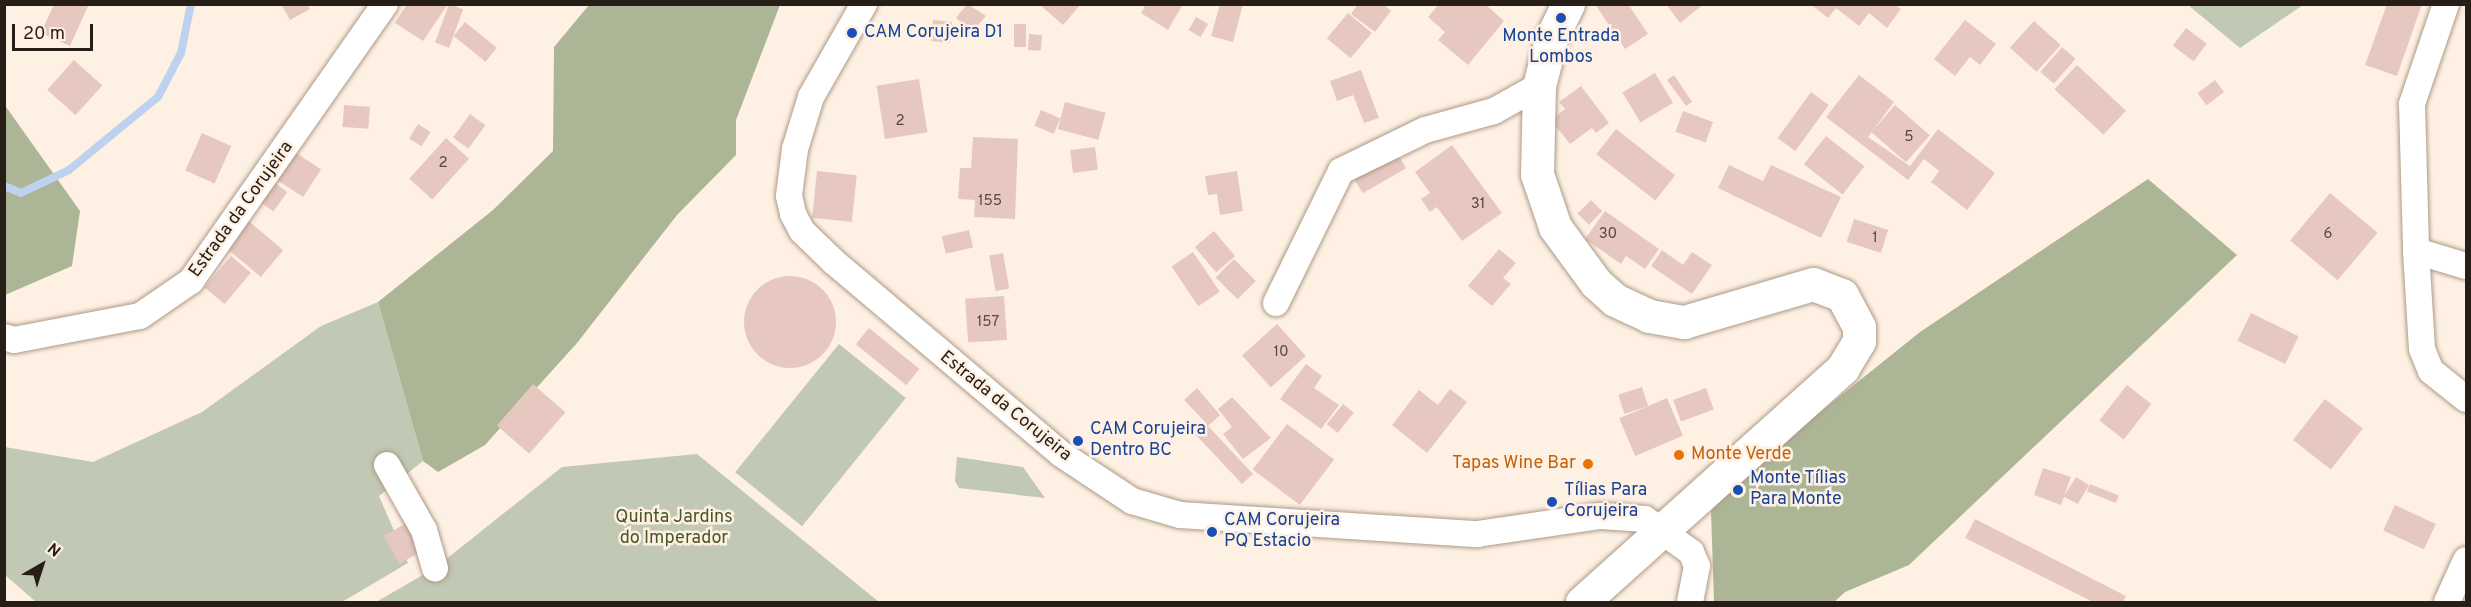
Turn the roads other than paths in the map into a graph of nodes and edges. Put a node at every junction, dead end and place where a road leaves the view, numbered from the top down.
1 (385, 4) edge
2 (864, 4) edge
3 (2446, 4) edge
4 (1567, 5) edge
5 (1539, 86) junction
6 (2416, 251) junction
7 (2466, 266) edge
8 (1276, 303) dead end
9 (4, 337) edge
10 (2466, 399) edge
11 (387, 465) dead end
12 (1662, 530) junction
13 (2466, 560) edge
14 (435, 568) dead end
15 (1582, 603) edge
16 (1690, 603) edge
17 (2447, 603) edge

1 - 9 street, Estrada da Corujeira
2 - 12 street, Estrada da Corujeira
3 - 6 street
4 - 5 main road
5 - 8 street
5 - 12 main road
6 - 7 street
6 - 10 street
11 - 14 street
12 - 15 main road
12 - 16 street, Estrada da Corujeira
13 - 17 street

